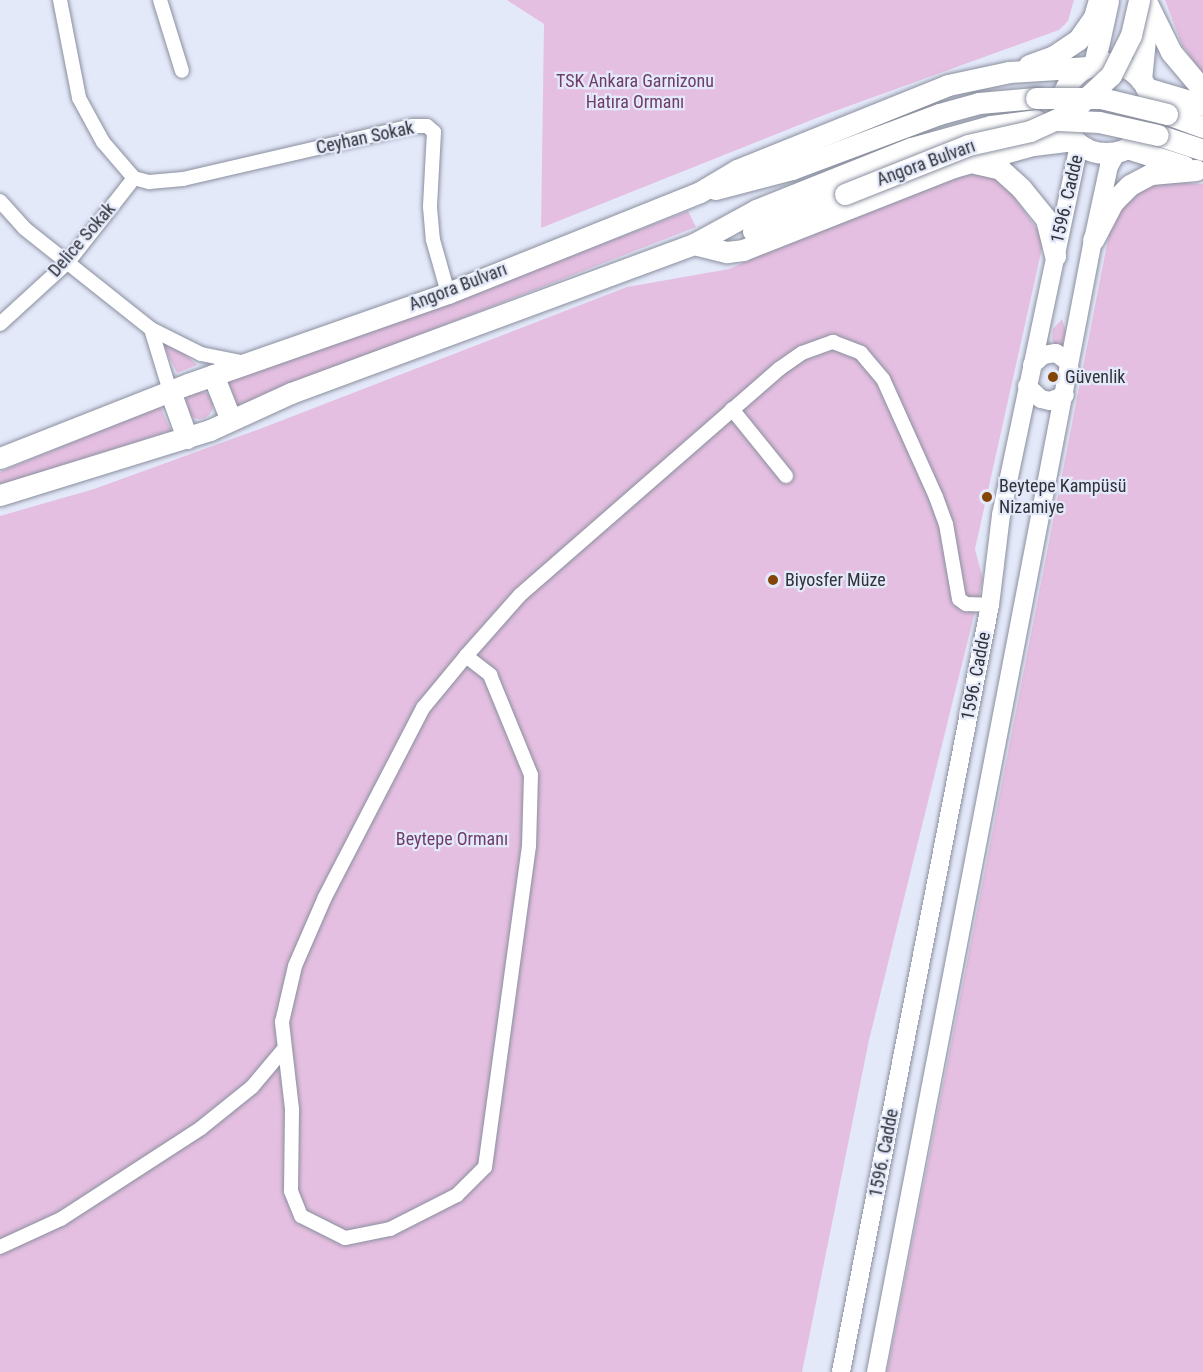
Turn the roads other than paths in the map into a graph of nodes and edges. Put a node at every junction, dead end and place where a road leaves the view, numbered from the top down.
1 (60, 0) edge
2 (160, 0) edge
3 (1099, 0) edge
4 (1108, 0) edge
5 (1146, 2) edge
6 (1098, 69) junction
7 (182, 71) dead end
8 (1017, 71) junction
9 (1144, 84) junction
10 (1203, 90) edge
11 (1203, 105) edge
12 (1203, 127) edge
13 (1077, 142) junction
14 (1033, 145) junction
15 (1122, 150) junction
16 (972, 163) junction
17 (1201, 164) edge
18 (134, 178) junction
19 (700, 192) junction
20 (0, 201) edge
21 (0, 218) edge
22 (24, 228) junction
23 (1093, 240) junction
24 (694, 244) junction
25 (1055, 255) junction
26 (69, 261) junction
27 (448, 293) junction
28 (0, 324) edge
29 (151, 329) junction
30 (210, 365) junction
31 (1032, 365) junction
32 (1070, 371) junction
33 (1027, 386) junction
34 (171, 391) junction
35 (1065, 395) junction
36 (732, 409) junction
37 (231, 420) junction
38 (186, 438) junction
39 (0, 458) edge
40 (786, 476) dead end
41 (0, 495) edge
42 (990, 605) junction
43 (466, 656) junction
44 (283, 1050) junction
45 (0, 1247) edge
46 (841, 1372) edge
47 (876, 1372) edge

1 - 18 street
2 - 7 street
3 - 8 main road
4 - 6 main road
5 - 6 main road, 1596. Cadde, bridge
5 - 9 main road, 1596. Cadde
5 - 10 main road
6 - 8 main road, Angora Bulvarı
6 - 9 main road
6 - 13 main road, 1596. Cadde
6 - 24 main road, Angora Bulvarı, bridge
8 - 14 main road
8 - 19 main road, Angora Bulvarı
9 - 11 main road
9 - 15 main road, 1596. Cadde
12 - 19 main road, Angora Bulvarı, bridge
13 - 14 main road, Angora Bulvarı
13 - 15 main road
13 - 25 main road, 1596. Cadde
14 - 16 main road, Angora Bulvarı
15 - 17 main road
15 - 23 main road, 1596. Cadde
16 - 24 main road, Angora Bulvarı
16 - 25 main road
17 - 23 main road
17 - 24 main road, Angora Bulvarı, bridge
18 - 26 street, Delice Sokak
18 - 27 street, Ceyhan Sokak
19 - 27 main road, Angora Bulvarı
20 - 22 street
21 - 22 street
22 - 26 street
23 - 32 main road, 1596. Cadde
24 - 37 main road, Angora Bulvarı
25 - 31 main road, 1596. Cadde
26 - 28 street, Delice Sokak
26 - 29 street
27 - 30 main road, Angora Bulvarı
29 - 30 street
29 - 34 street
30 - 34 main road, Angora Bulvarı
30 - 37 main road
31 - 32 main road
31 - 33 main road, 1596. Cadde
32 - 35 main road, 1596. Cadde
33 - 35 main road
33 - 42 main road, 1596. Cadde
34 - 38 main road
34 - 39 main road, Angora Bulvarı
35 - 47 main road, 1596. Cadde
36 - 40 street
36 - 42 street
36 - 43 street
37 - 38 main road, Angora Bulvarı
38 - 41 main road, Angora Bulvarı
42 - 46 main road, 1596. Cadde
43 - 44 street
43 - 44 street
44 - 45 street

